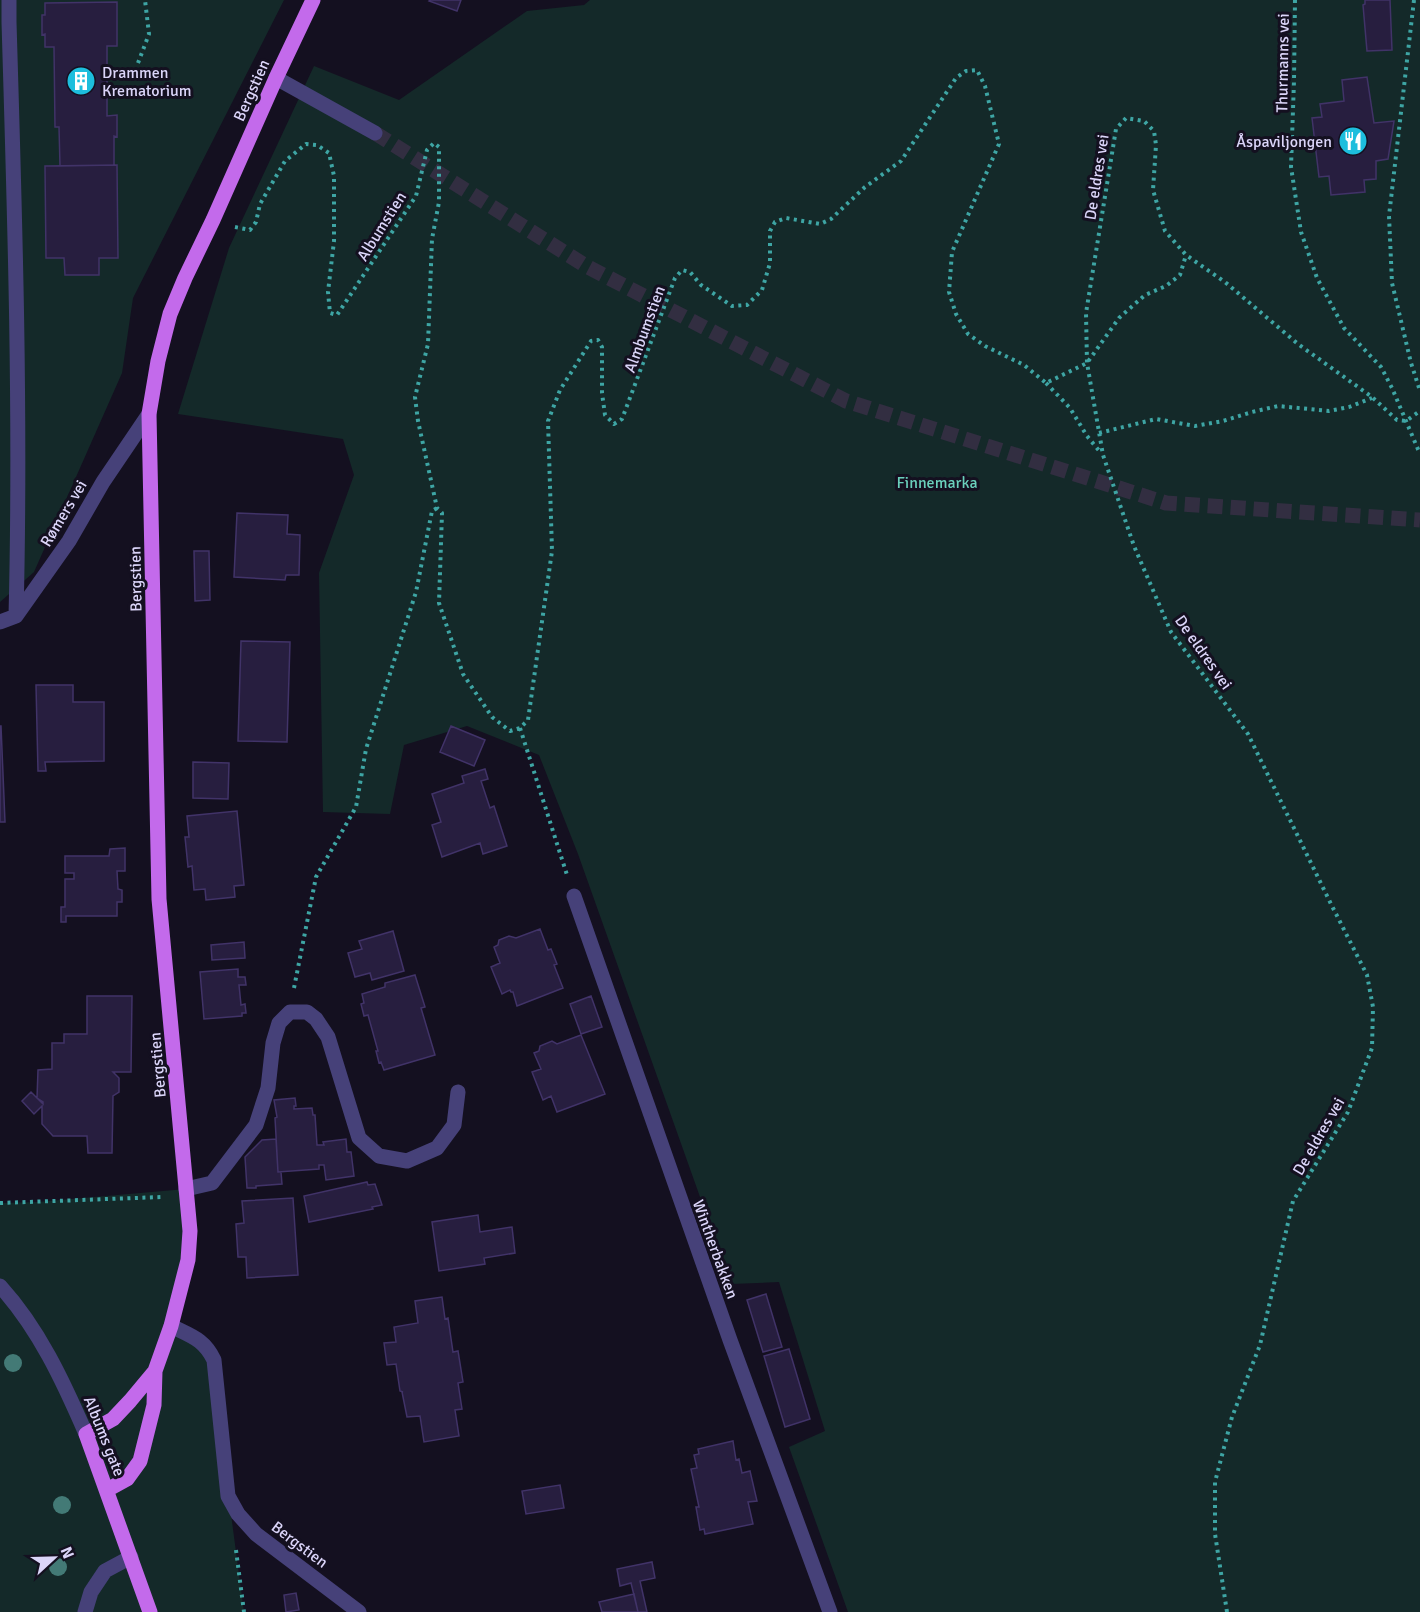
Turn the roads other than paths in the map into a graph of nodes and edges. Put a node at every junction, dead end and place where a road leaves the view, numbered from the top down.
1 (9, 0) edge
2 (313, 0) edge
3 (4, 22) edge
4 (276, 78) junction
5 (375, 133) tunnel mouth
6 (0, 234) edge
7 (16, 234) junction
8 (149, 414) junction
9 (16, 616) junction
10 (0, 622) edge
11 (574, 896) road end
12 (458, 1092) dead end
13 (187, 1192) junction
14 (0, 1286) edge
15 (171, 1326) junction
16 (155, 1371) junction
17 (86, 1434) junction
18 (107, 1490) junction
19 (131, 1557) junction
20 (85, 1612) edge
21 (150, 1612) edge
22 (359, 1612) edge
23 (830, 1612) edge

1 - 3 street
2 - 4 main road, Bergstien
3 - 7 street
4 - 5 street
4 - 8 main road, Bergstien
6 - 7 street
7 - 9 street
8 - 9 street, Rømers vei
8 - 13 main road, Bergstien
9 - 10 street
11 - 23 street, Wintherbakken
12 - 13 street
13 - 15 main road, Bergstien
14 - 17 street, Albums gate
15 - 16 main road, Bergstien
15 - 22 street, Bergstien
16 - 17 main road, Bergstien
16 - 18 main road, Bergstien
17 - 18 main road, Albums gate
18 - 19 main road, Albums gate
19 - 20 street
19 - 21 main road, Albums gate

